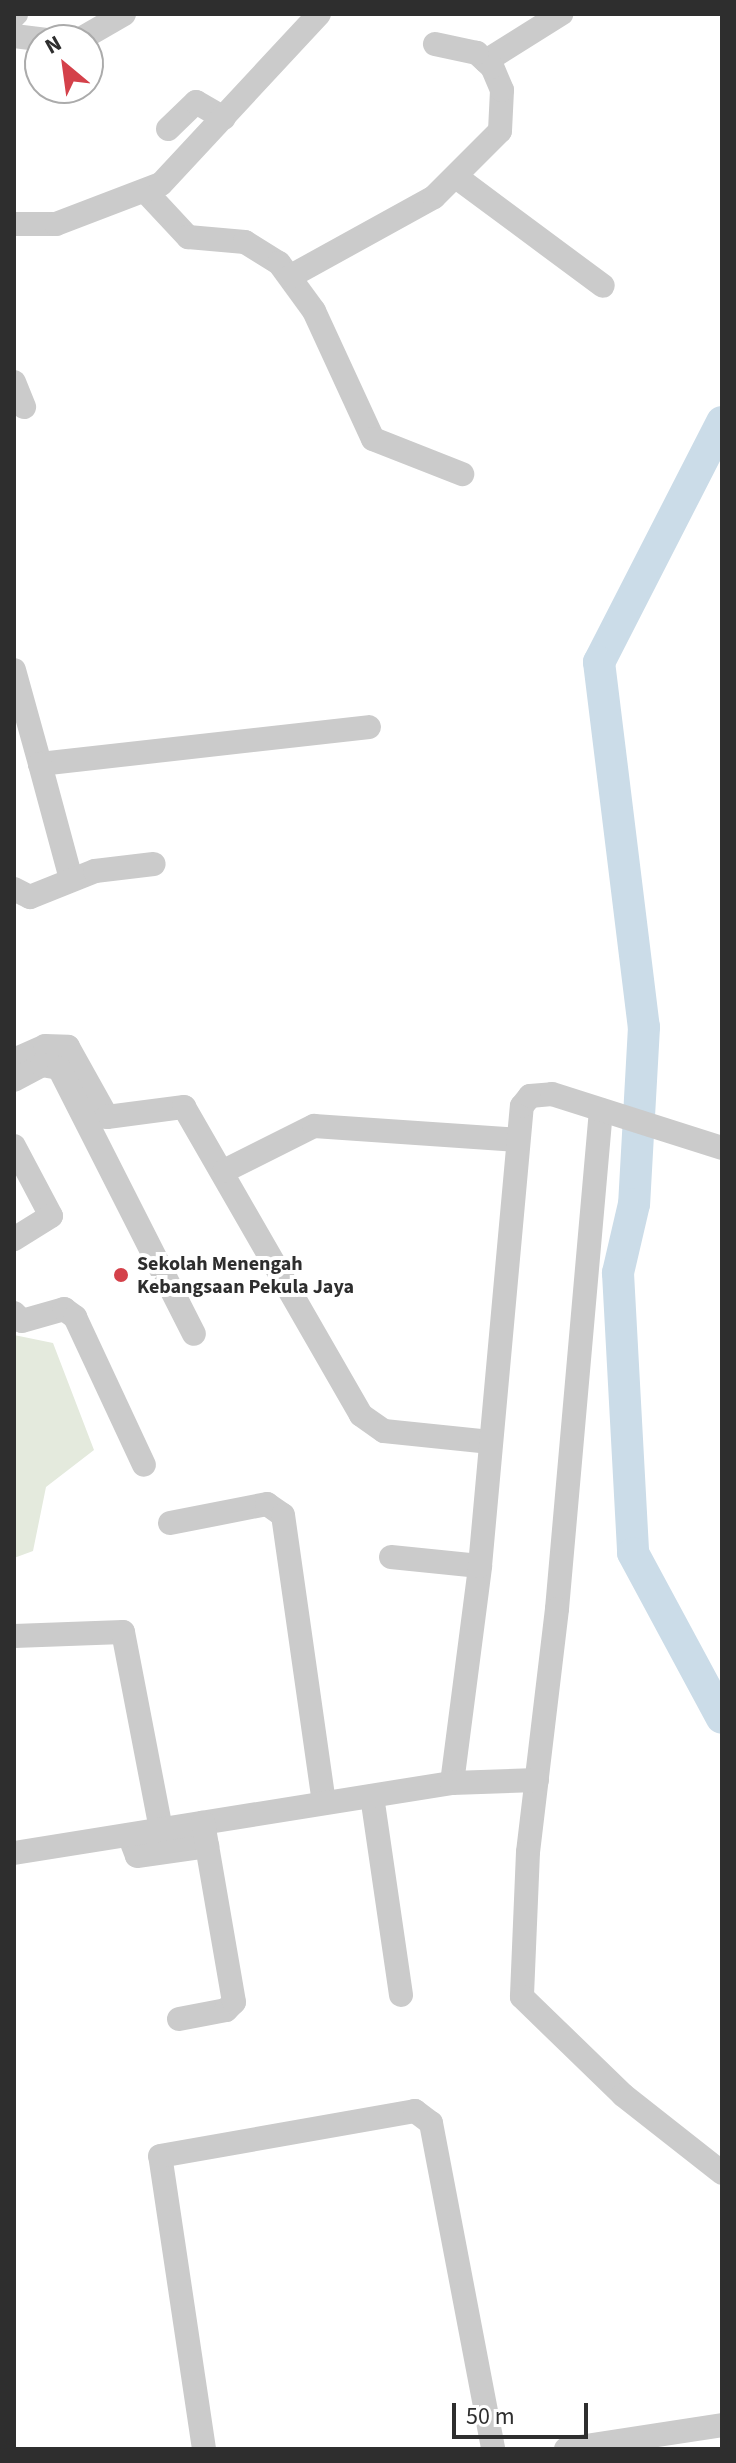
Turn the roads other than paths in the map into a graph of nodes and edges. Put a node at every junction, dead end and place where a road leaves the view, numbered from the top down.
1 (124, 14) edge
2 (319, 14) edge
3 (561, 14) edge
4 (288, 24) edge
5 (104, 26) edge
6 (435, 44) dead end
7 (486, 61) junction
8 (224, 118) junction
9 (168, 129) dead end
10 (459, 179) junction
11 (146, 192) junction
12 (15, 223) edge
13 (291, 276) junction
14 (603, 286) dead end
15 (14, 382) edge
16 (24, 407) dead end
17 (462, 474) dead end
18 (14, 670) edge
19 (369, 727) dead end
20 (40, 764) junction
21 (154, 864) dead end
22 (71, 879) junction
23 (14, 889) edge
24 (14, 1060) edge
25 (14, 1080) edge
26 (612, 1114) junction
27 (517, 1140) junction
28 (14, 1146) edge
29 (722, 1148) edge
30 (224, 1171) junction
31 (14, 1239) edge
32 (14, 1313) edge
33 (194, 1334) dead end
34 (490, 1442) junction
35 (144, 1465) dead end
36 (170, 1523) dead end
37 (391, 1557) dead end
38 (480, 1566) junction
39 (14, 1636) edge
40 (537, 1780) junction
41 (452, 1783) junction
42 (372, 1796) junction
43 (324, 1803) junction
44 (161, 1830) junction
45 (205, 1834) junction
46 (129, 1835) junction
47 (14, 1852) edge
48 (401, 1995) dead end
49 (179, 2019) dead end
50 (722, 2173) edge
51 (722, 2425) edge
52 (646, 2443) edge
53 (204, 2449) edge
54 (493, 2449) edge
55 (566, 2449) edge

1 - 5 street
2 - 4 street
3 - 7 street
4 - 8 street
6 - 7 street
7 - 10 street
8 - 9 street
8 - 11 street
10 - 13 street
10 - 14 street
11 - 12 street
11 - 13 street
13 - 17 street
15 - 16 street
18 - 20 street
19 - 20 street
20 - 22 street
21 - 22 street
22 - 23 street
24 - 30 street
25 - 33 street
26 - 27 street
26 - 29 street
26 - 40 street
27 - 30 street
27 - 34 street
28 - 31 street
30 - 34 street
32 - 35 street
34 - 38 street
36 - 43 street
37 - 38 street
38 - 41 street
39 - 44 street
40 - 41 street
40 - 50 street
41 - 42 street
42 - 43 street
42 - 48 street
43 - 45 street
44 - 45 street
44 - 46 street
45 - 46 street
45 - 49 street
46 - 47 street
51 - 52 street
52 - 55 street
53 - 54 street

